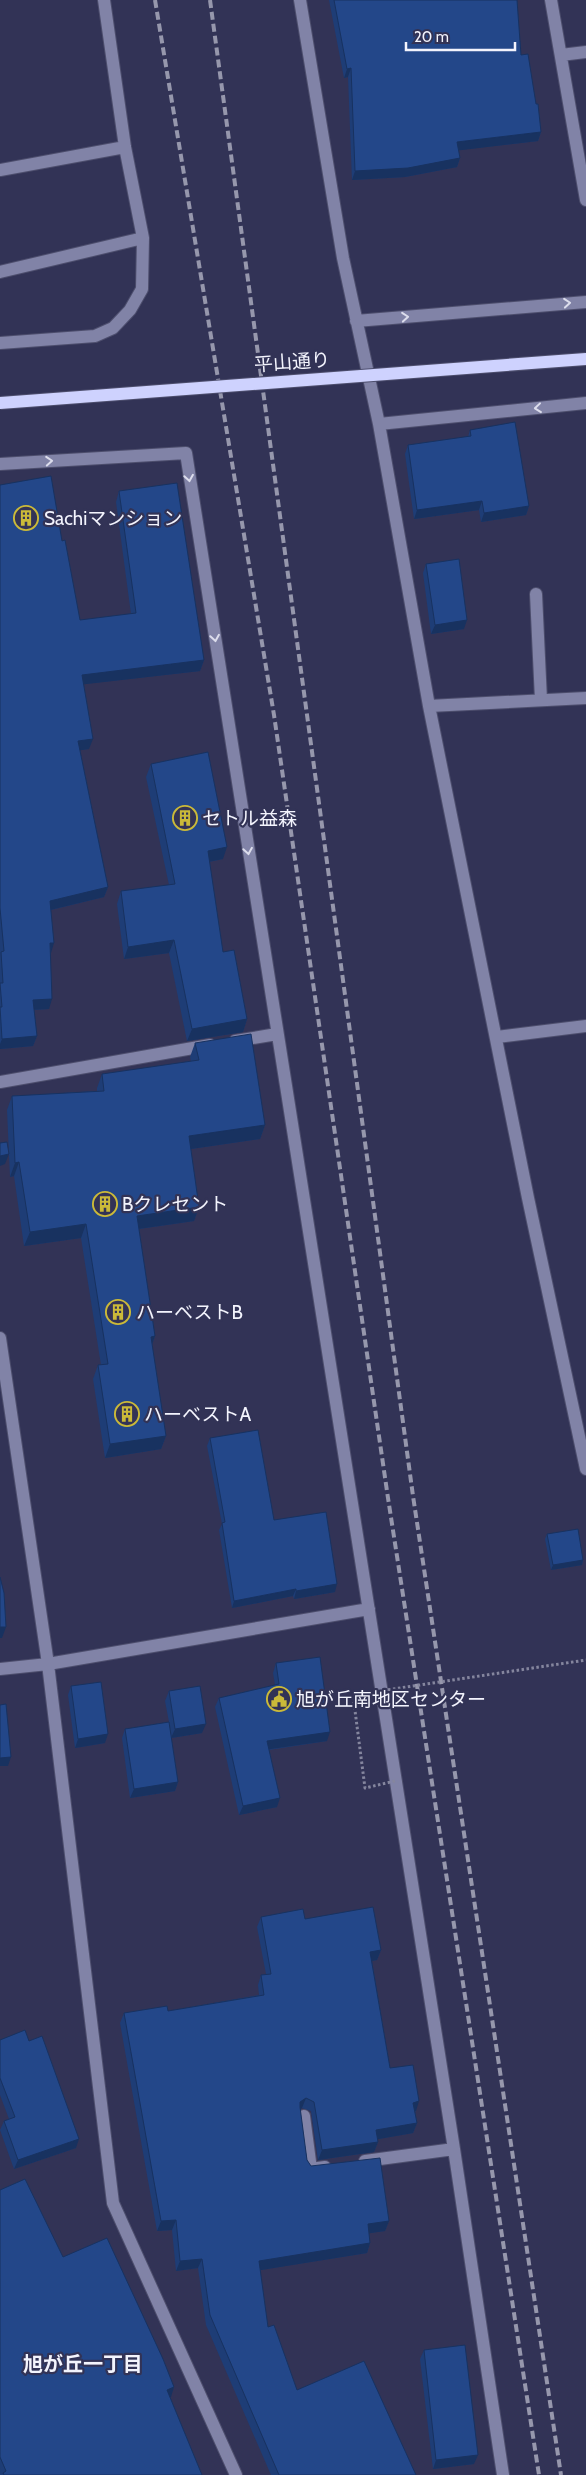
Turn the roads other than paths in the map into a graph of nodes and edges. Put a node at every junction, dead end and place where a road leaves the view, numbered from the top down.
1 (104, 0) edge
2 (300, 0) edge
3 (552, 0) edge
4 (586, 52) edge
5 (561, 55) junction
6 (125, 147) junction
7 (0, 170) edge
8 (586, 200) edge
9 (143, 238) junction
10 (0, 272) edge
11 (586, 302) edge
12 (356, 321) junction
13 (0, 343) edge
14 (586, 359) edge
15 (0, 403) edge
16 (586, 403) edge
17 (379, 424) junction
18 (0, 464) edge
19 (536, 594) dead end
20 (586, 698) edge
21 (541, 700) junction
22 (430, 706) junction
23 (586, 1026) edge
24 (277, 1034) junction
25 (497, 1037) junction
26 (0, 1082) edge
27 (0, 1338) edge
28 (4, 1393) edge
29 (581, 1424) edge
30 (586, 1469) edge
31 (369, 1609) junction
32 (48, 1664) junction
33 (0, 1669) edge
34 (304, 2116) edge
35 (454, 2149) junction
36 (236, 2475) edge
37 (503, 2475) edge

1 - 6 street
2 - 12 street
3 - 5 street
4 - 5 street
5 - 8 street
6 - 7 street
6 - 9 street
9 - 10 street
9 - 13 street
12 -> 11 street
12 - 17 street
14 - 15 main road, 平山通り, bridge
16 -> 17 street
17 - 22 street
18 -> 24 street
19 - 21 street
20 - 21 street
21 - 22 street
22 - 25 street
23 - 25 street
24 - 26 street
24 - 31 street
25 - 29 street
27 - 28 street
28 - 32 street
29 - 30 street
31 - 32 street
31 - 35 street
32 - 33 street
32 - 36 street
34 - 35 street
35 - 37 street

